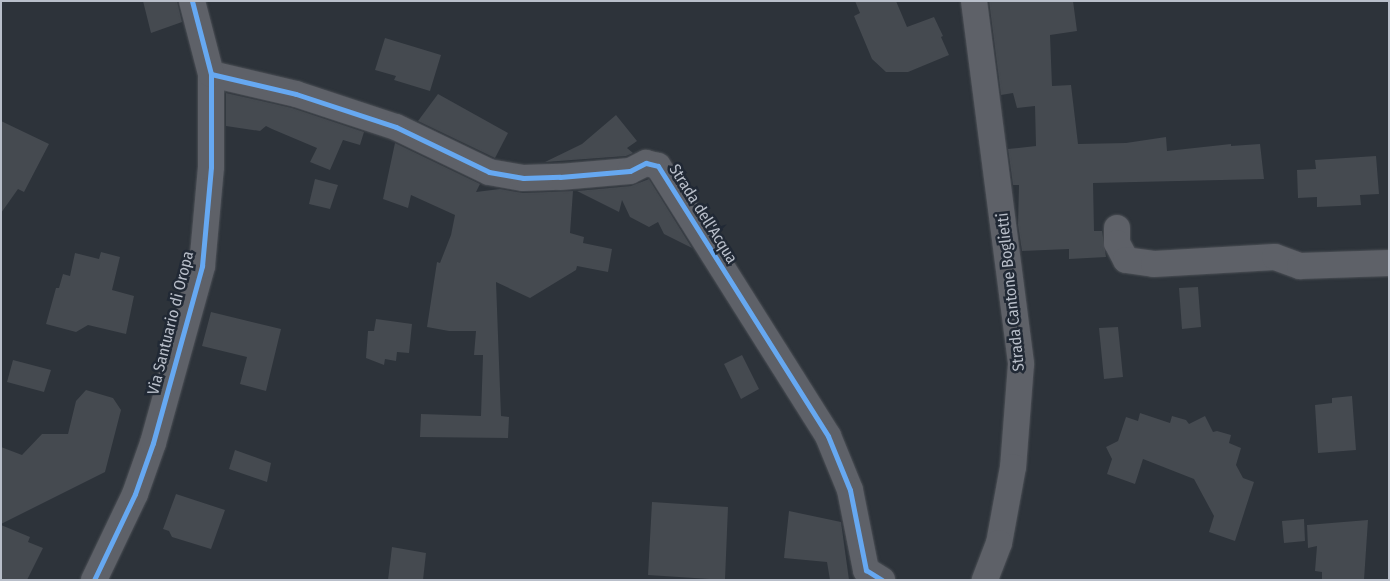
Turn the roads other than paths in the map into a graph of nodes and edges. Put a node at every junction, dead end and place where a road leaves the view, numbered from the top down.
1 (192, 1) edge
2 (974, 1) edge
3 (211, 74) junction
4 (1117, 228) dead end
5 (1389, 264) edge
6 (94, 580) edge
7 (882, 580) edge
8 (985, 580) edge

1 - 3 street, Via Santuario di Oropa
2 - 8 street, Strada Cantone Boglietti
3 - 6 street, Via Santuario di Oropa
3 - 7 street, Strada dell'Acqua
4 - 5 street

